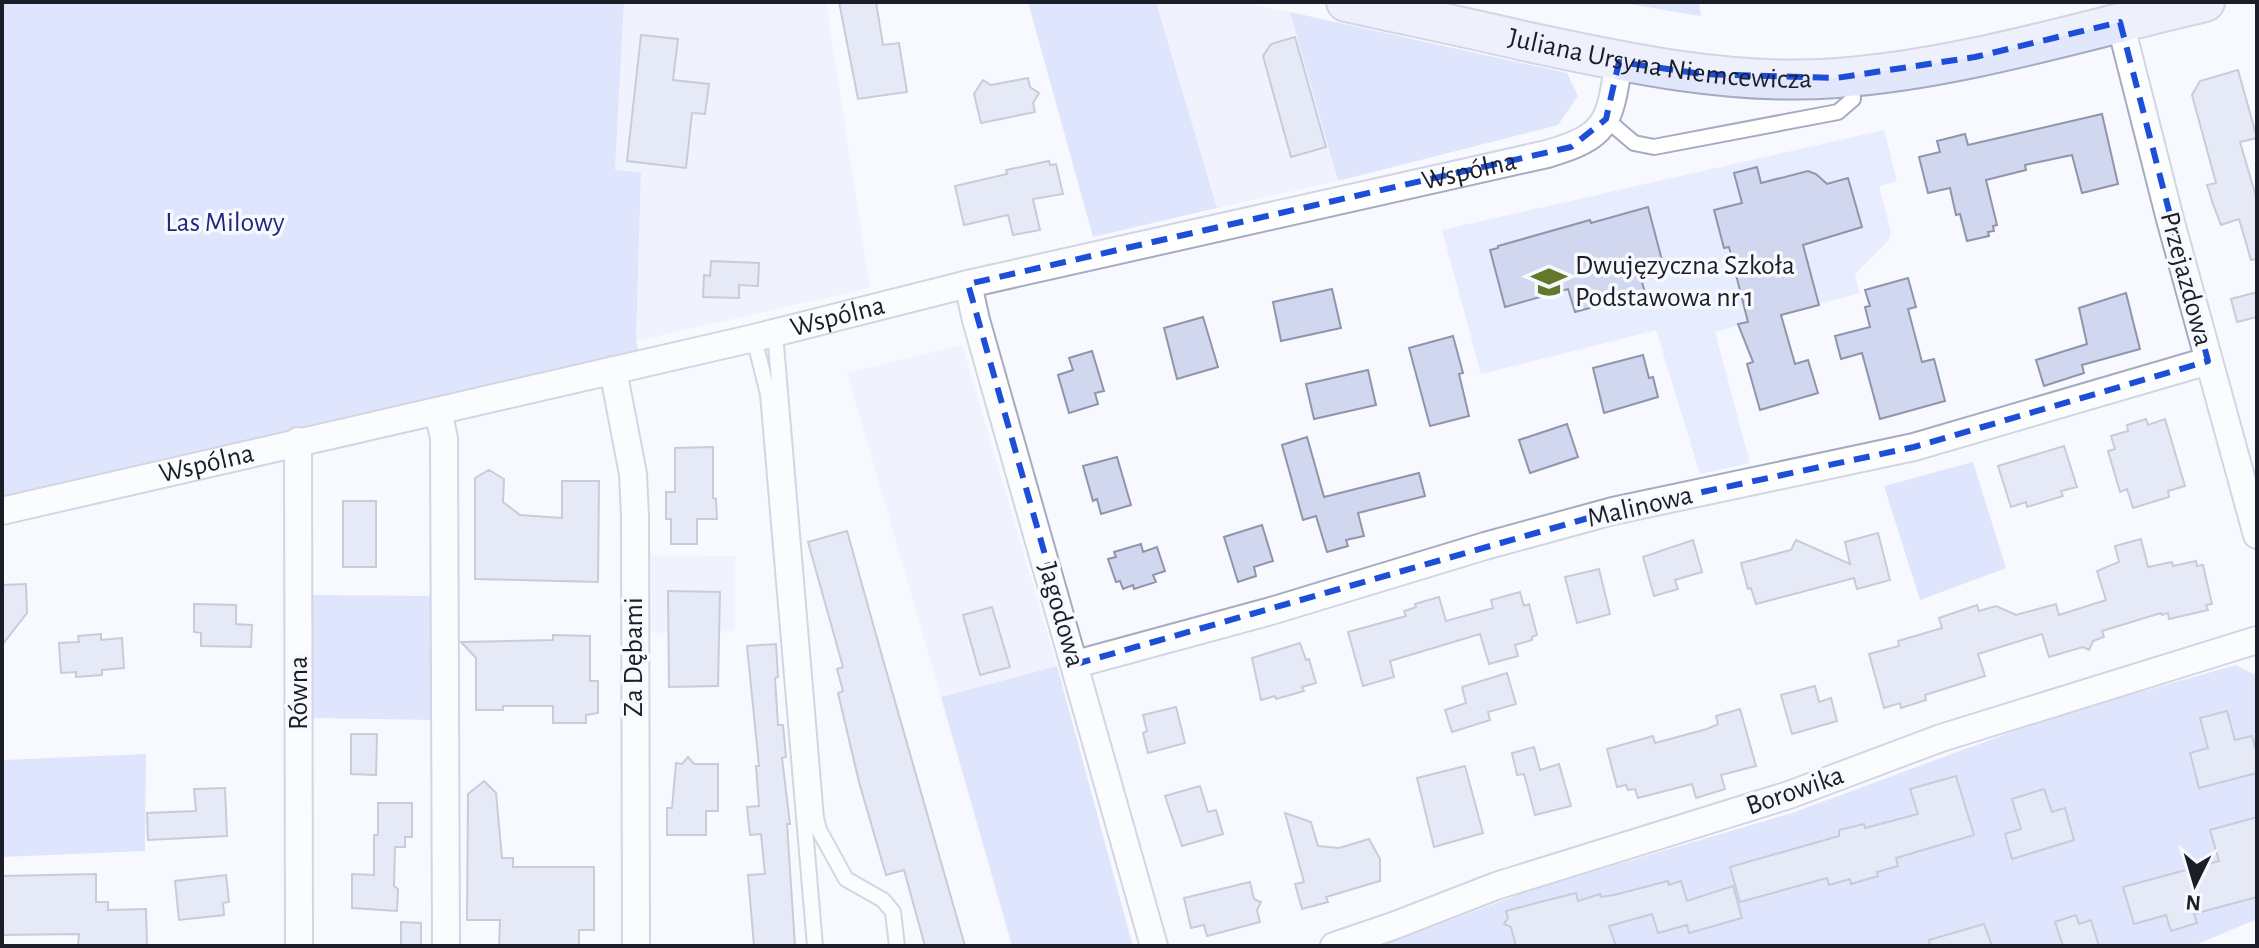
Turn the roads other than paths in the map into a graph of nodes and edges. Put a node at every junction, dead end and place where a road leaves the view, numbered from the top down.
1 (1346, 2) edge
2 (2205, 2) edge
3 (2120, 22) junction
4 (1619, 62) junction
5 (1851, 77) junction
6 (1606, 119) junction
7 (968, 284) junction
8 (764, 335) junction
9 (2208, 361) junction
10 (613, 370) junction
11 (438, 411) junction
12 (298, 441) junction
13 (2249, 474) edge
14 (2, 511) edge
15 (2257, 535) edge
16 (2257, 640) edge
17 (1076, 664) junction
18 (299, 946) edge
19 (446, 946) edge
20 (636, 946) edge
21 (815, 946) edge
22 (897, 946) edge
23 (1154, 946) edge
24 (1334, 946) edge

1 - 4 street, Juliana Ursyna Niemcewicza
2 - 3 street
3 - 5 street, Juliana Ursyna Niemcewicza
3 - 9 street, Przejazdowa
4 - 5 street, Juliana Ursyna Niemcewicza
4 - 6 street
5 - 6 lane
6 - 7 street, Wspólna
7 - 8 street, Wspólna
7 - 17 street, Jagodowa
8 - 10 street, Wspólna
8 - 21 lane
8 - 22 lane
9 - 13 street, Przejazdowa
9 - 17 street, Malinowa
10 - 11 street, Wspólna
10 - 20 street, Za Dębami
11 - 12 street, Wspólna
11 - 19 street
12 - 14 street, Wspólna
12 - 18 street, Równa
13 - 15 street, Przejazdowa
16 - 24 street, Borowika
17 - 23 street, Jagodowa

